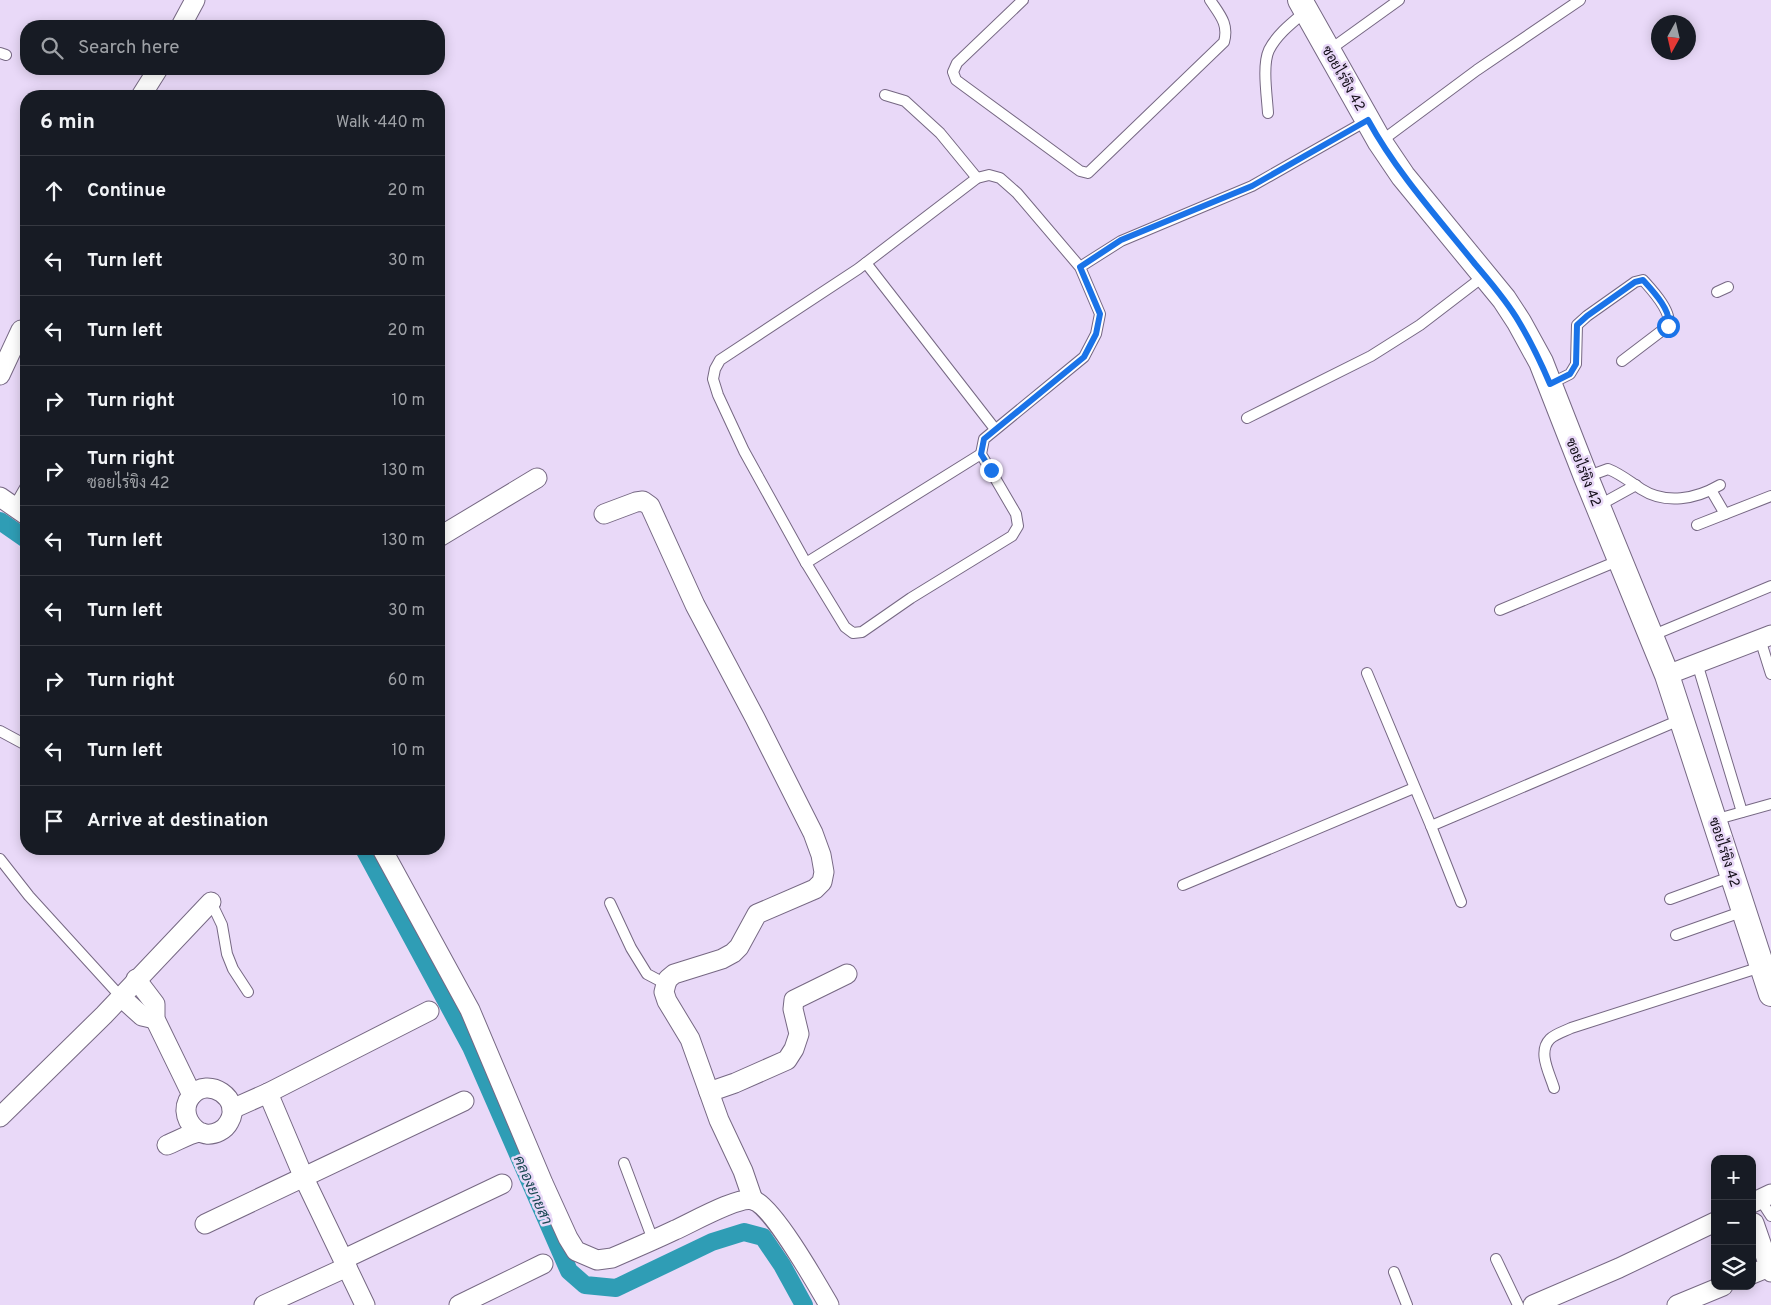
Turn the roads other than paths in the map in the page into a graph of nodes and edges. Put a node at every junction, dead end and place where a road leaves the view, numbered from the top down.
1 (195, 0) edge
2 (1023, 0) edge
3 (1210, 0) edge
4 (1400, 0) edge
5 (1580, 0) edge
6 (1303, 5) edge
7 (185, 20) edge
8 (1328, 51) junction
9 (154, 75) edge
10 (145, 90) edge
11 (885, 95) dead end
12 (1268, 112) dead end
13 (1368, 120) junction
14 (1380, 142) junction
15 (977, 178) junction
16 (866, 263) junction
17 (1080, 267) junction
18 (1484, 276) junction
19 (1728, 287) dead end
20 (1717, 292) dead end
21 (20, 332) edge
22 (1622, 361) dead end
23 (0, 375) edge
24 (1550, 384) junction
25 (1247, 418) dead end
26 (995, 429) junction
27 (981, 454) junction
28 (1586, 477) junction
29 (537, 478) dead end
30 (1636, 485) junction
31 (20, 495) edge
32 (1771, 496) edge
33 (13, 506) edge
34 (1598, 506) junction
35 (604, 514) dead end
36 (1726, 514) junction
37 (1697, 525) dead end
38 (445, 533) edge
39 (1620, 560) junction
40 (806, 563) junction
41 (1771, 586) edge
42 (1500, 610) dead end
43 (1651, 636) junction
44 (1765, 637) edge
45 (1697, 663) junction
46 (1367, 673) dead end
47 (1771, 674) edge
48 (1667, 675) junction
49 (1682, 719) junction
50 (0, 731) edge
51 (20, 740) edge
52 (1414, 788) junction
53 (1771, 804) edge
54 (1742, 812) junction
55 (1714, 820) junction
56 (1430, 826) junction
57 (385, 855) edge
58 (0, 859) edge
59 (1733, 876) junction
60 (1183, 884) dead end
61 (1670, 899) dead end
62 (211, 902) joint
63 (1461, 902) dead end
64 (610, 903) dead end
65 (1744, 911) junction
66 (1676, 935) dead end
67 (1767, 964) edge
68 (847, 974) dead end
69 (136, 979) junction
70 (666, 984) junction
71 (248, 992) dead end
72 (1771, 994) edge
73 (120, 997) junction
74 (429, 1011) dead end
75 (155, 1020) junction
76 (1554, 1088) dead end
77 (709, 1092) junction
78 (268, 1093) junction
79 (192, 1095) junction
80 (464, 1101) dead end
81 (232, 1109) junction
82 (0, 1117) edge
83 (199, 1132) junction
84 (167, 1145) dead end
85 (624, 1163) dead end
86 (304, 1178) junction
87 (502, 1184) dead end
88 (1761, 1199) edge
89 (753, 1200) junction
90 (1771, 1216) edge
91 (205, 1224) dead end
92 (1711, 1224) edge
93 (1756, 1233) edge
94 (653, 1240) junction
95 (1496, 1259) dead end
96 (345, 1263) junction
97 (543, 1264) dead end
98 (1764, 1271) edge
99 (1394, 1272) dead end
100 (1713, 1290) edge
101 (264, 1305) edge
102 (365, 1305) edge
103 (459, 1305) edge
104 (830, 1305) edge
105 (1407, 1305) edge
106 (1518, 1305) edge
107 (1533, 1305) edge
108 (1677, 1305) edge

1 - 7 street
2 - 3 lane
4 - 8 lane
5 - 14 lane
6 - 8 street, ซอยไร่ขิง 42
6 - 12 lane
8 - 13 street, ซอยไร่ขิง 42
9 - 10 street
11 - 15 lane
13 - 14 street, ซอยไร่ขิง 42
13 - 17 lane
14 - 18 street, ซอยไร่ขิง 42
15 - 16 lane
15 - 17 lane
16 - 26 lane
16 - 40 lane
17 - 26 lane
18 - 24 street, ซอยไร่ขิง 42
18 - 25 lane
19 - 20 lane
21 - 23 street
22 - 24 lane
24 - 28 street, ซอยไร่ขิง 42
26 - 27 lane
27 - 40 lane
27 - 40 lane
28 - 30 lane
28 - 34 street, ซอยไร่ขิง 42
29 - 38 street
30 - 34 lane
30 - 36 lane
31 - 33 lane
32 - 36 lane
34 - 39 street, ซอยไร่ขิง 42
35 - 70 street
36 - 37 lane
39 - 42 lane
39 - 43 street, ซอยไร่ขิง 42
41 - 43 lane
43 - 48 street, ซอยไร่ขิง 42
44 - 45 street
44 - 47 lane
45 - 48 street
45 - 54 lane
46 - 52 lane
48 - 49 street, ซอยไร่ขิง 42
49 - 55 street, ซอยไร่ขิง 42
49 - 56 lane
50 - 51 lane
52 - 56 lane
52 - 60 lane
53 - 54 lane
54 - 55 lane
55 - 59 street, ซอยไร่ขิง 42
56 - 63 lane
57 - 94 street
58 - 73 lane
59 - 61 lane
59 - 65 street, ซอยไร่ขิง 42
62 - 69 street
62 - 71 lane
64 - 70 lane
65 - 66 lane
65 - 67 street, ซอยไร่ขิง 42
67 - 72 street, ซอยไร่ขิง 42
67 - 76 lane
68 - 77 street
69 - 73 street
69 - 75 street
70 - 77 street
73 - 75 street
73 - 82 street
74 - 78 street
75 - 79 street
77 - 89 street
78 - 81 street
78 - 86 street
79 - 81 street
79 - 83 street
80 - 86 street
81 - 83 street
83 - 84 street
85 - 94 lane
86 - 91 street
86 - 96 street
87 - 96 street
88 - 90 lane
89 - 94 street
89 - 104 street
92 - 107 street
93 - 98 street
95 - 106 lane
96 - 101 street
96 - 102 street
97 - 103 street
99 - 105 lane
100 - 108 street

